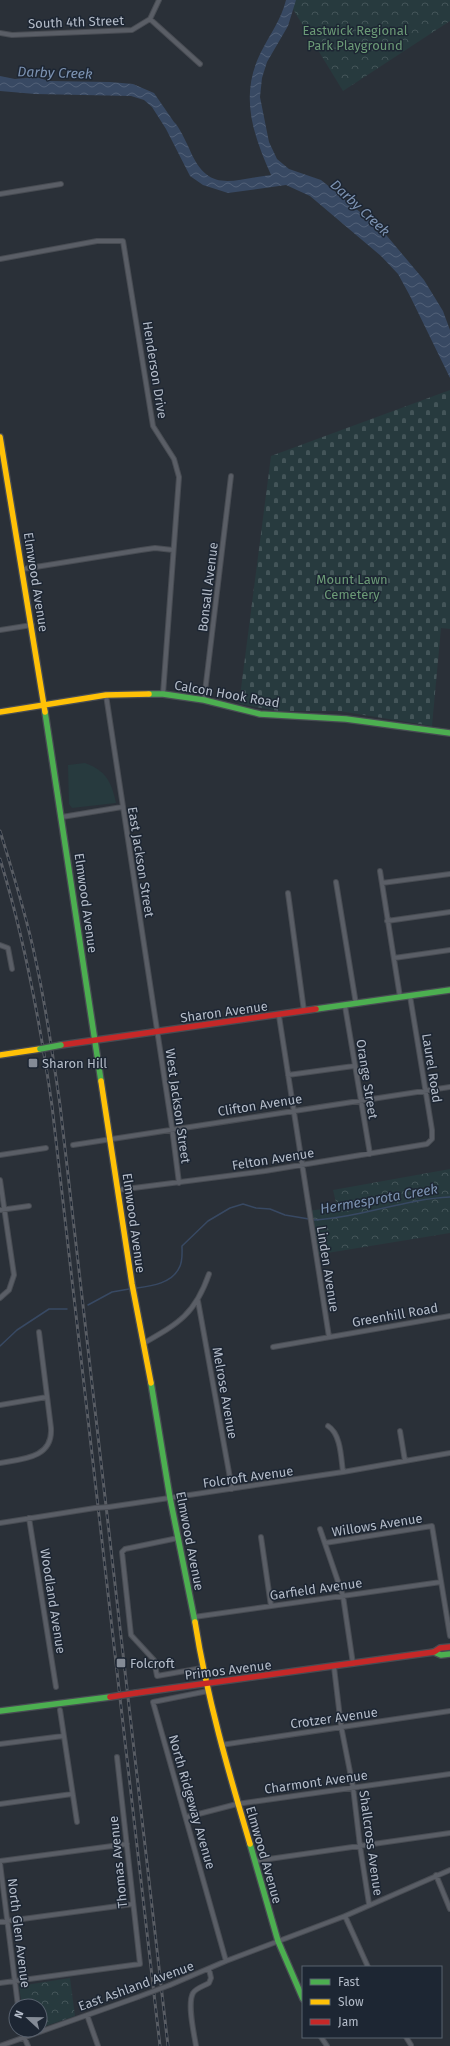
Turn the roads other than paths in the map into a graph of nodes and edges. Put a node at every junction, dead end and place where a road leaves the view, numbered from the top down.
1 (159, 0) edge
2 (150, 19) junction
3 (0, 33) edge
4 (200, 64) dead end
5 (60, 184) dead end
6 (0, 194) edge
7 (0, 259) edge
8 (0, 437) edge
9 (231, 476) dead end
10 (173, 550) junction
11 (23, 569) junction
12 (32, 625) junction
13 (0, 630) edge
14 (163, 694) junction
15 (106, 695) junction
16 (204, 700) junction
17 (44, 705) junction
18 (0, 712) edge
19 (450, 733) edge
20 (122, 807) junction
21 (62, 817) junction
22 (380, 870) dead end
23 (450, 874) edge
24 (336, 882) dead end
25 (382, 883) junction
26 (288, 892) dead end
27 (450, 912) edge
28 (388, 921) junction
29 (0, 945) edge
30 (450, 950) edge
31 (394, 958) junction
32 (12, 969) dead end
33 (450, 990) edge
34 (410, 996) junction
35 (400, 997) junction
36 (356, 1004) junction
37 (345, 1006) junction
38 (304, 1011) junction
39 (279, 1016) junction
40 (157, 1032) junction
41 (96, 1040) junction
42 (0, 1055) edge
43 (354, 1066) junction
44 (288, 1075) junction
45 (450, 1087) edge
46 (426, 1090) junction
47 (359, 1101) junction
48 (294, 1110) junction
49 (172, 1128) junction
50 (111, 1138) junction
51 (429, 1142) joint
52 (73, 1145) dead end
53 (46, 1148) dead end
54 (370, 1154) junction
55 (0, 1155) edge
56 (303, 1165) junction
57 (0, 1180) edge
58 (179, 1183) junction
59 (118, 1190) junction
60 (29, 1206) dead end
61 (2, 1210) edge
62 (208, 1274) dead end
63 (0, 1298) edge
64 (198, 1301) junction
65 (450, 1316) edge
66 (40, 1332) dead end
67 (329, 1337) junction
68 (144, 1343) junction
69 (273, 1347) dead end
70 (47, 1397) junction
71 (0, 1405) edge
72 (328, 1426) dead end
73 (400, 1431) dead end
74 (450, 1453) edge
75 (405, 1461) junction
76 (0, 1463) edge
77 (343, 1472) junction
78 (232, 1489) junction
79 (170, 1498) junction
80 (29, 1518) junction
81 (0, 1523) edge
82 (320, 1529) dead end
83 (261, 1537) dead end
84 (178, 1538) junction
85 (325, 1543) junction
86 (442, 1582) junction
87 (343, 1596) junction
88 (271, 1606) junction
89 (194, 1617) junction
90 (450, 1636) edge
91 (450, 1647) edge
92 (434, 1652) junction
93 (450, 1654) edge
94 (353, 1664) junction
95 (334, 1667) junction
96 (202, 1668) junction
97 (206, 1684) junction
98 (56, 1686) dead end
99 (208, 1691) junction
100 (60, 1710) dead end
101 (0, 1711) edge
102 (450, 1711) edge
103 (341, 1726) junction
104 (63, 1736) junction
105 (0, 1744) edge
106 (221, 1745) junction
107 (117, 1757) dead end
108 (450, 1774) edge
109 (353, 1787) junction
110 (72, 1794) junction
111 (0, 1804) edge
112 (238, 1804) junction
113 (187, 1817) junction
114 (77, 1822) dead end
115 (450, 1833) edge
116 (127, 1844) junction
117 (360, 1846) junction
118 (256, 1861) junction
119 (0, 1862) edge
120 (450, 1870) edge
121 (436, 1875) junction
122 (133, 1904) junction
123 (370, 1904) junction
124 (450, 1909) edge
125 (345, 1916) junction
126 (7, 1921) junction
127 (0, 1922) edge
128 (278, 1941) junction
129 (226, 1961) junction
130 (368, 1966) edge
131 (209, 1969) junction
132 (15, 1981) junction
133 (0, 1983) edge
134 (302, 1997) edge
135 (17, 1998) edge
136 (87, 2015) junction
137 (48, 2029) edge
138 (24, 2038) joint
139 (407, 2038) edge
140 (411, 2045) dead end
141 (0, 2046) edge
142 (28, 2046) edge
143 (98, 2046) edge
144 (196, 2046) edge

1 - 2 street
2 - 3 street, South 4th Street
2 - 4 street
5 - 6 street
7 - 10 street, Henderson Drive
8 - 11 street, Elmwood Avenue
9 - 16 street, Bonsall Avenue
10 - 11 street
10 - 14 street, Henderson Drive
11 - 12 street, Elmwood Avenue
12 - 13 street
12 - 17 street, Elmwood Avenue
14 - 15 street, Calcon Hook Road
14 - 16 street, Calcon Hook Road
15 - 17 street, Calcon Hook Road
15 - 20 street, East Jackson Street
16 - 19 street, Calcon Hook Road
17 - 18 street, Calcon Hook Road
17 - 21 street, Elmwood Avenue
20 - 21 street
20 - 40 street, East Jackson Street
21 - 41 street, Elmwood Avenue
22 - 25 street
23 - 25 street
24 - 36 street
25 - 28 street
26 - 38 street
27 - 28 street
28 - 31 street
29 - 32 street
30 - 31 street
31 - 35 street
33 - 34 street, Sharon Avenue
34 - 35 street, Sharon Avenue
34 - 46 street, Laurel Road
35 - 36 street, Sharon Avenue
36 - 37 street, Sharon Avenue
37 - 38 street, Sharon Avenue
37 - 43 street, Orange Street
38 - 39 street, Sharon Avenue
39 - 40 street, Sharon Avenue
39 - 44 street, Linden Avenue
40 - 41 street, Sharon Avenue
40 - 49 street, West Jackson Street
41 - 42 street, Sharon Avenue, bridge
41 - 50 street, Elmwood Avenue
43 - 44 street
43 - 47 street, Orange Street
44 - 48 street, Linden Avenue
45 - 46 street, Clifton Avenue
46 - 47 street, Clifton Avenue
46 - 51 street, Laurel Road
47 - 48 street, Clifton Avenue
47 - 54 street, Orange Street
48 - 49 street, Clifton Avenue
48 - 56 street, Linden Avenue
49 - 50 street, Clifton Avenue
49 - 58 street, West Jackson Street
50 - 52 street, Clifton Avenue
50 - 59 street, Elmwood Avenue
51 - 54 street, Felton Avenue
53 - 55 street
54 - 56 street, Felton Avenue
56 - 58 street, Felton Avenue
56 - 67 street, Linden Avenue
57 - 61 street
58 - 59 street, Felton Avenue
59 - 68 street, Elmwood Avenue
60 - 61 street
61 - 63 street
62 - 64 street
64 - 68 street
64 - 78 street, Melrose Avenue
65 - 67 street, Greenhill Road
66 - 70 street
67 - 69 street, Greenhill Road
68 - 79 street, Elmwood Avenue
70 - 71 street
70 - 76 street
72 - 77 street
73 - 75 street
74 - 75 street, Folcroft Avenue
75 - 77 street, Folcroft Avenue
77 - 78 street, Folcroft Avenue
78 - 79 street, Folcroft Avenue
79 - 80 street, Folcroft Avenue, bridge
79 - 84 street, Elmwood Avenue
80 - 81 street, Folcroft Avenue
80 - 98 street, Woodland Avenue
82 - 85 street
83 - 88 street
84 - 89 street, Elmwood Avenue
84 - 96 street
85 - 86 street, Willows Avenue
85 - 87 street
86 - 87 street, Garfield Avenue
86 - 90 street
87 - 88 street, Garfield Avenue
87 - 94 street
88 - 89 street, Garfield Avenue
89 - 96 street, Elmwood Avenue
91 - 92 street, Primos Avenue
92 - 93 street, Primos Avenue
92 - 94 street, Primos Avenue
94 - 95 street, Primos Avenue
95 - 97 street, Primos Avenue
95 - 103 street, Shallcross Avenue
96 - 97 street, Elmwood Avenue
97 - 99 street, Elmwood Avenue
97 - 101 street, Primos Avenue, bridge
99 - 106 street, Elmwood Avenue
99 - 113 street, North Ridgeway Avenue
100 - 104 street
102 - 103 street, Crotzer Avenue
103 - 106 street, Crotzer Avenue
103 - 109 street, Shallcross Avenue
104 - 105 street
104 - 110 street
106 - 112 street, Elmwood Avenue
107 - 116 street, Thomas Avenue
108 - 109 street, Charmont Avenue
109 - 112 street, Charmont Avenue
109 - 117 street, Shallcross Avenue
110 - 111 street
110 - 114 street
112 - 113 street, Charmont Avenue
112 - 118 street, Elmwood Avenue
113 - 129 street, North Ridgeway Avenue
115 - 117 street
116 - 119 street
116 - 122 street, Thomas Avenue
117 - 118 street
117 - 123 street, Shallcross Avenue
118 - 128 street, Elmwood Avenue
119 - 126 street, North Glen Avenue
120 - 121 street, East Ashland Avenue
121 - 123 street, East Ashland Avenue
121 - 124 street
122 - 126 street
122 - 132 street, Thomas Avenue
123 - 125 street, East Ashland Avenue
125 - 128 street, East Ashland Avenue
125 - 130 street
126 - 127 street
126 - 132 street, North Glen Avenue
128 - 129 street, East Ashland Avenue
128 - 134 street, Elmwood Avenue
129 - 131 street, East Ashland Avenue
131 - 136 street, East Ashland Avenue, bridge
131 - 144 street
132 - 133 street
132 - 135 street, North Glen Avenue
136 - 137 street, East Ashland Avenue
136 - 143 street
138 - 141 street, East Ashland Avenue
138 - 142 street
139 - 140 street

